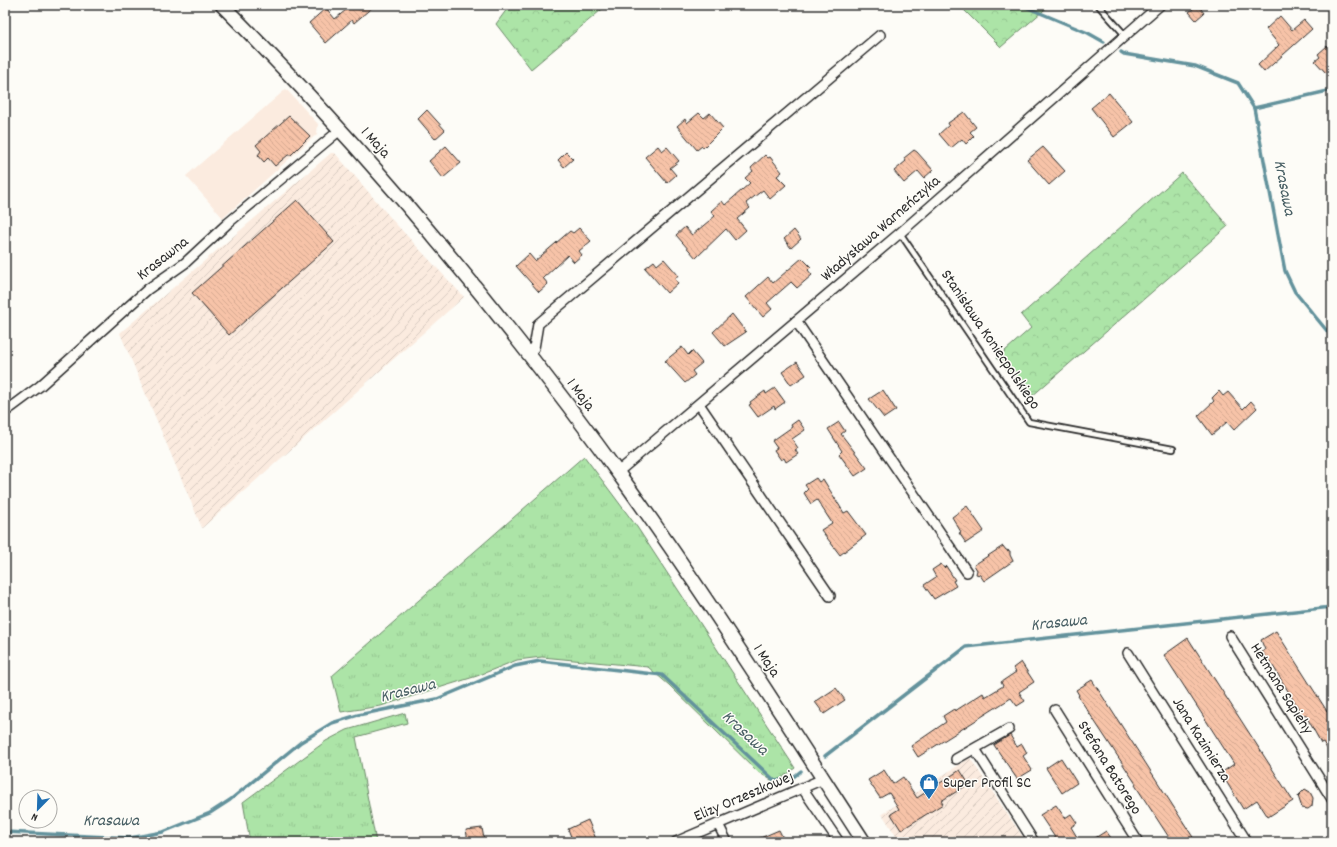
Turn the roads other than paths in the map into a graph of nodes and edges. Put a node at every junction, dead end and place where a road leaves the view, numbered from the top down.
1 (222, 5) edge
2 (1098, 5) edge
3 (1160, 5) edge
4 (880, 35) dead end
5 (1125, 35) junction
6 (340, 130) junction
7 (900, 233) junction
8 (796, 321) junction
9 (528, 354) junction
10 (699, 404) junction
11 (5, 412) edge
12 (1173, 449) dead end
13 (618, 472) junction
14 (967, 572) dead end
15 (830, 596) dead end
16 (1230, 636) dead end
17 (1128, 653) dead end
18 (1055, 710) dead end
19 (1009, 729) dead end
20 (975, 749) junction
21 (956, 759) dead end
22 (823, 779) junction
23 (803, 789) junction
24 (1332, 799) edge
25 (718, 824) junction
26 (676, 842) edge
27 (727, 842) edge
28 (839, 842) edge
29 (864, 842) edge
30 (1034, 842) edge
31 (1138, 842) edge
32 (1247, 842) edge

1 - 6 main road, 1 Maja
2 - 5 lane
3 - 5 street, Władysława Warneńczyka
4 - 9 street
5 - 7 street, Władysława Warneńczyka
6 - 9 main road, 1 Maja
6 - 11 street, Krasawna
7 - 8 street, Władysława Warneńczyka
7 - 12 lane, Stanisława Koniecpolskiego
8 - 10 street, Władysława Warneńczyka
8 - 14 street
9 - 13 main road, 1 Maja
10 - 13 street, Władysława Warneńczyka
10 - 15 street
13 - 22 main road, 1 Maja
16 - 24 street, Hetmana Sapiehy
17 - 32 street, Jana Kazimierza
18 - 31 street, Stefana Batorego
19 - 20 street
20 - 21 street
20 - 30 street
22 - 23 street, Elizy Orzeszkowej
22 - 29 main road, 1 Maja
23 - 25 street, Elizy Orzeszkowej
23 - 28 street
25 - 26 street, Elizy Orzeszkowej
25 - 27 street

